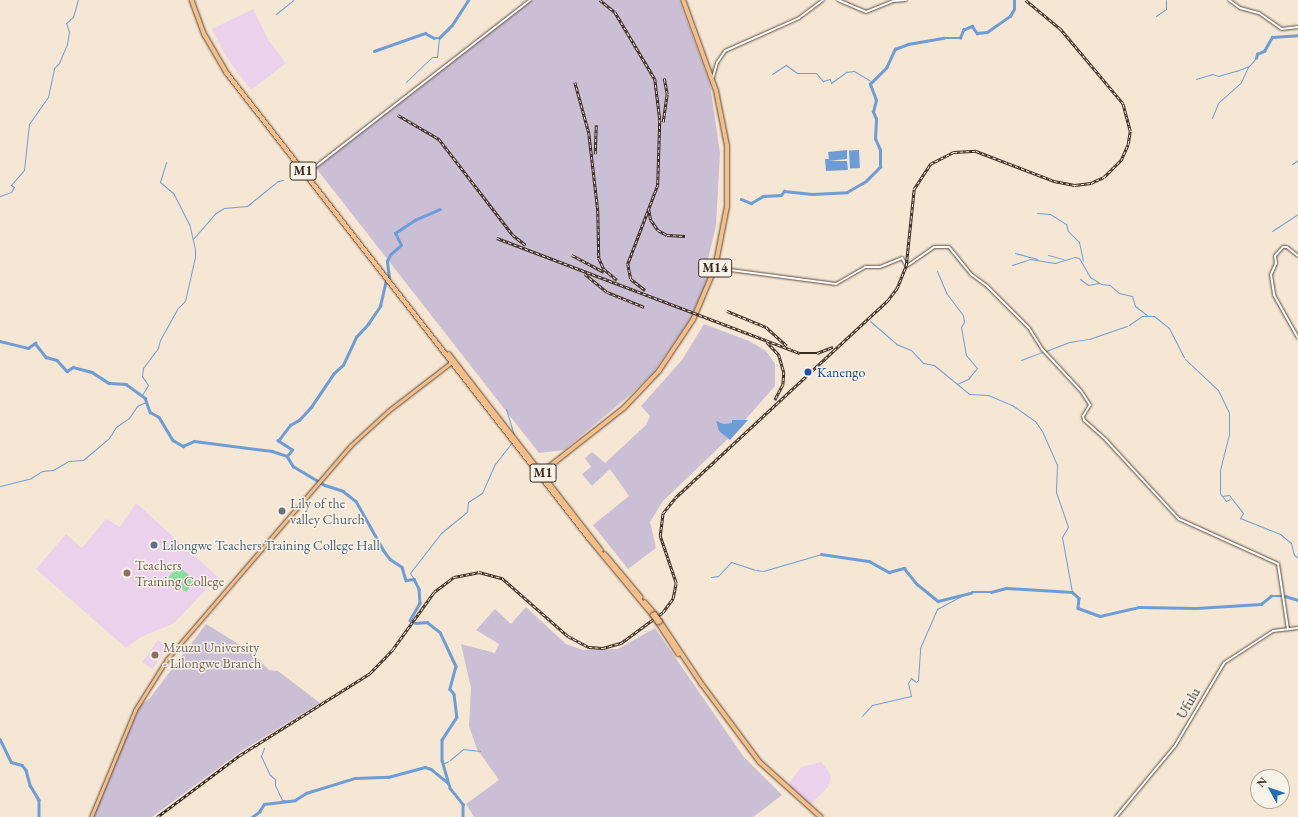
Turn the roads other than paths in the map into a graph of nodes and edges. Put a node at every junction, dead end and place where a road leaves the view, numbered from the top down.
1 (192, 0) edge
2 (530, 0) edge
3 (683, 0) edge
4 (823, 0) edge
5 (838, 0) edge
6 (906, 0) edge
7 (1229, 0) edge
8 (1298, 27) edge
9 (712, 79) junction
10 (306, 174) junction
11 (1298, 256) edge
12 (715, 268) junction
13 (1298, 338) edge
14 (453, 361) junction
15 (541, 473) junction
16 (659, 621) junction
17 (1298, 628) edge
18 (1288, 629) junction
19 (91, 817) edge
20 (818, 817) edge
21 (821, 817) edge
22 (1116, 817) edge

1 - 10 highway, M1
2 - 10 street
3 - 9 highway, M14
4 - 9 street
5 - 6 street
7 - 8 street
9 - 12 highway, M14
10 - 14 highway, M1
11 - 13 street
12 - 15 highway, M14
12 - 18 street
14 - 15 highway, M1
14 - 19 main road
15 - 16 highway, M1, bridge
16 - 20 highway, M1
16 - 21 highway, M1
17 - 18 street, Ufulu
18 - 22 street, Ufulu

